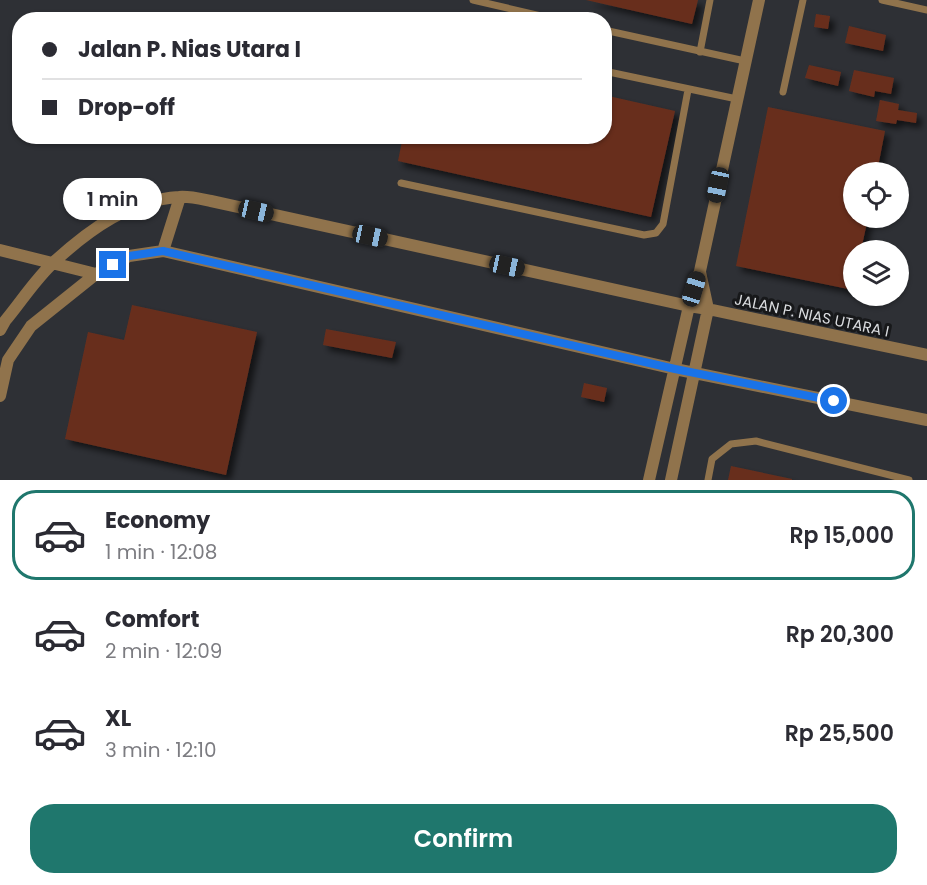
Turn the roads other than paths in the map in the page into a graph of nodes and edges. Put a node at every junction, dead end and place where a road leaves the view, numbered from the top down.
1 (473, 0) edge
2 (710, 0) edge
3 (759, 0) edge
4 (803, 0) edge
5 (882, 0) edge
6 (927, 10) edge
7 (524, 12) edge
8 (612, 32) edge
9 (700, 52) junction
10 (745, 62) junction
11 (612, 73) edge
12 (688, 90) junction
13 (783, 92) dead end
14 (737, 99) junction
15 (400, 183) dead end
16 (180, 197) junction
17 (0, 250) edge
18 (163, 251) junction
19 (54, 262) junction
20 (700, 271) junction
21 (96, 274) junction
22 (689, 306) junction
23 (708, 309) junction
24 (0, 330) edge
25 (927, 355) edge
26 (675, 369) junction
27 (694, 372) junction
28 (0, 396) edge
29 (927, 420) edge
30 (649, 480) edge
31 (671, 480) edge
32 (708, 480) edge
33 (909, 480) edge

1 - 7 lane
2 - 9 lane
3 - 10 street
4 - 13 lane
5 - 6 lane
8 - 9 lane
9 - 10 lane
10 - 14 street
11 - 12 lane
12 - 14 lane
12 - 15 lane
14 - 20 street
16 - 18 street
16 - 19 street, JALAN P. NIAS UTARA I
16 - 22 street, JALAN P. NIAS UTARA I
17 - 19 street
18 - 21 street
18 - 26 street
19 - 21 street
19 - 24 street, JALAN P. NIAS UTARA I
20 - 22 street
20 - 23 street
21 - 28 street
22 - 23 street, JALAN P. NIAS UTARA I
22 - 26 street
23 - 25 street, JALAN P. NIAS UTARA I
23 - 27 street
26 - 27 street
26 - 30 street
27 - 29 street
27 - 31 street
32 - 33 lane

